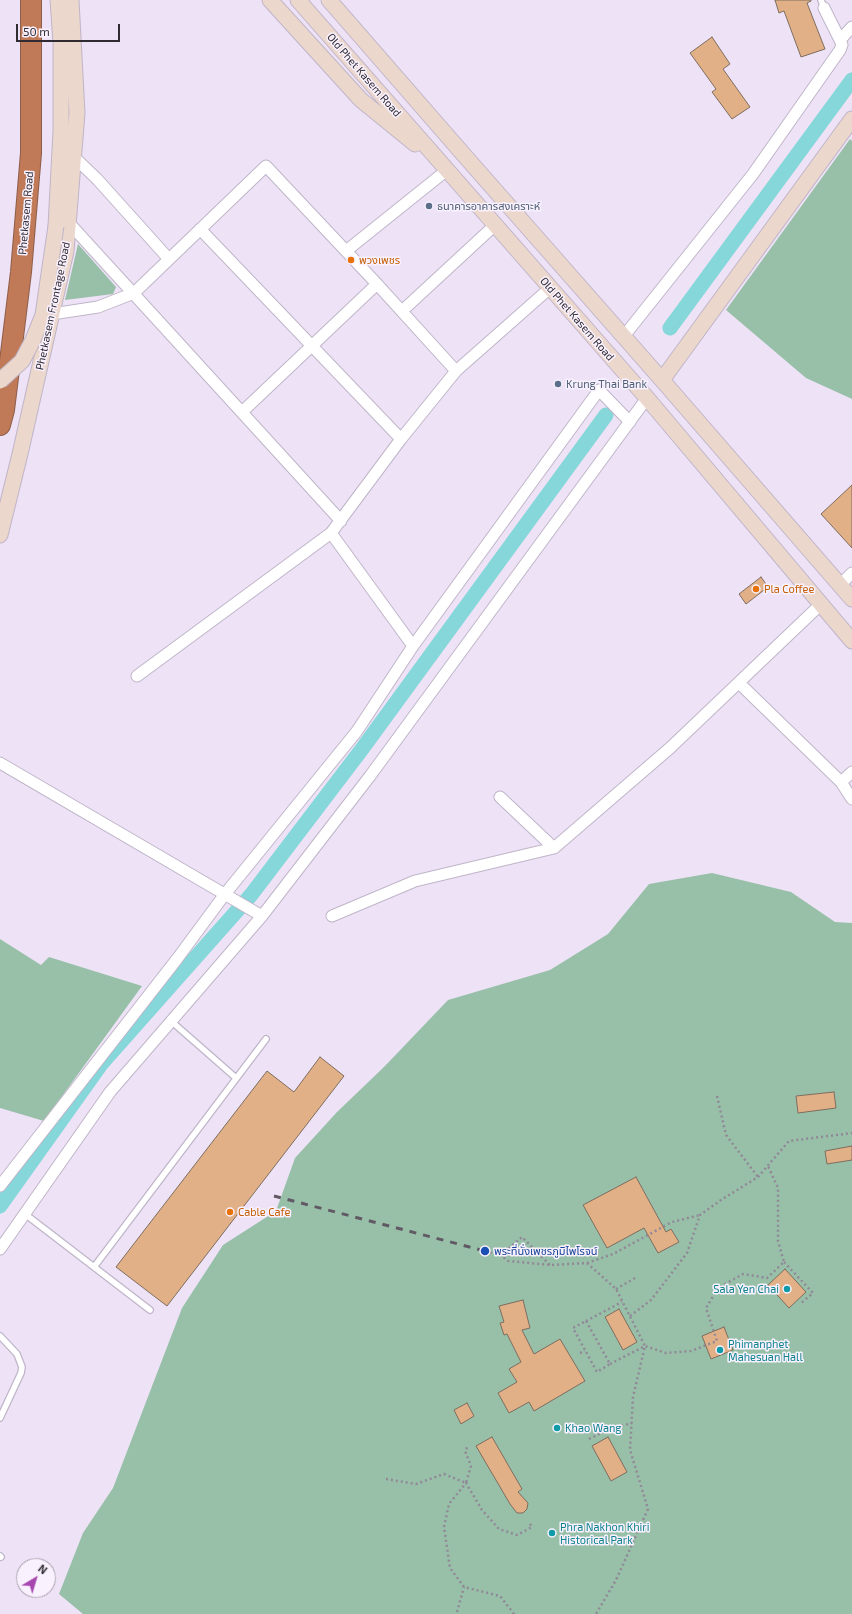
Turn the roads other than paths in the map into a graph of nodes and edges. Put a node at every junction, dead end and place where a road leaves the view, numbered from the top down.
1 (31, 0) edge
2 (58, 0) edge
3 (71, 0) edge
4 (270, 0) edge
5 (298, 0) edge
6 (329, 0) edge
7 (823, 4) edge
8 (852, 26) edge
9 (840, 40) junction
10 (852, 119) edge
11 (74, 157) junction
12 (447, 170) junction
13 (62, 224) junction
14 (495, 225) junction
15 (200, 229) junction
16 (346, 251) junction
17 (168, 258) junction
18 (377, 284) junction
19 (550, 288) junction
20 (134, 293) junction
21 (402, 311) junction
22 (52, 314) junction
23 (624, 336) junction
24 (312, 346) junction
25 (456, 370) junction
26 (662, 380) junction
27 (0, 381) edge
28 (647, 398) junction
29 (242, 412) junction
30 (630, 422) junction
31 (0, 425) edge
32 (400, 439) junction
33 (341, 521) junction
34 (331, 533) junction
35 (0, 535) edge
36 (852, 573) edge
37 (840, 585) junction
38 (852, 599) edge
39 (820, 605) junction
40 (852, 641) edge
41 (413, 646) junction
42 (137, 676) dead end
43 (739, 683) junction
44 (0, 763) edge
45 (852, 772) edge
46 (841, 782) junction
47 (500, 797) dead end
48 (852, 799) edge
49 (554, 848) junction
50 (228, 896) junction
51 (258, 913) junction
52 (332, 916) dead end
53 (171, 1021) junction
54 (266, 1039) dead end
55 (236, 1078) junction
56 (0, 1186) edge
57 (25, 1214) junction
58 (0, 1249) edge
59 (94, 1267) junction
60 (150, 1310) dead end
61 (0, 1336) edge
62 (0, 1418) edge

1 - 31 highway, Phetkasem Road
2 - 13 main road
3 - 11 main road, Phetkasem Frontage Road
4 - 12 main road
5 - 12 main road, Old Phet Kasem Road
6 - 23 main road, Old Phet Kasem Road
7 - 9 street
8 - 9 street
9 - 23 street
10 - 26 main road
11 - 13 main road, Phetkasem Frontage Road
11 - 17 street
12 - 14 main road, Old Phet Kasem Road
12 - 16 street
13 - 20 street
13 - 22 main road, Phetkasem Frontage Road
13 - 27 main road, bridge
14 - 19 main road, Old Phet Kasem Road
14 - 21 street
15 - 16 street
15 - 17 street
15 - 24 street
16 - 18 street
17 - 20 street
18 - 21 street
18 - 24 street
19 - 25 street
19 - 28 main road, Old Phet Kasem Road
20 - 22 street
20 - 29 street
21 - 25 street
22 - 35 main road, Phetkasem Frontage Road
23 - 26 main road, Old Phet Kasem Road
24 - 29 street
24 - 32 street
25 - 32 street
26 - 37 main road, Old Phet Kasem Road
28 - 30 street
28 - 39 main road, Old Phet Kasem Road
29 - 33 street
30 - 41 street
30 - 51 street
32 - 33 street
33 - 34 street
34 - 41 street
34 - 42 street
36 - 37 street
37 - 38 main road, Old Phet Kasem Road
39 - 40 main road, Old Phet Kasem Road
39 - 43 street
41 - 50 street
43 - 46 street
43 - 49 street
44 - 50 street
45 - 46 street
46 - 48 street
47 - 49 street
49 - 52 street
50 - 51 street
50 - 56 street
51 - 53 street
53 - 55 lane
53 - 57 street
54 - 55 lane
55 - 59 lane
57 - 58 street
57 - 59 lane
59 - 60 lane
61 - 62 lane

